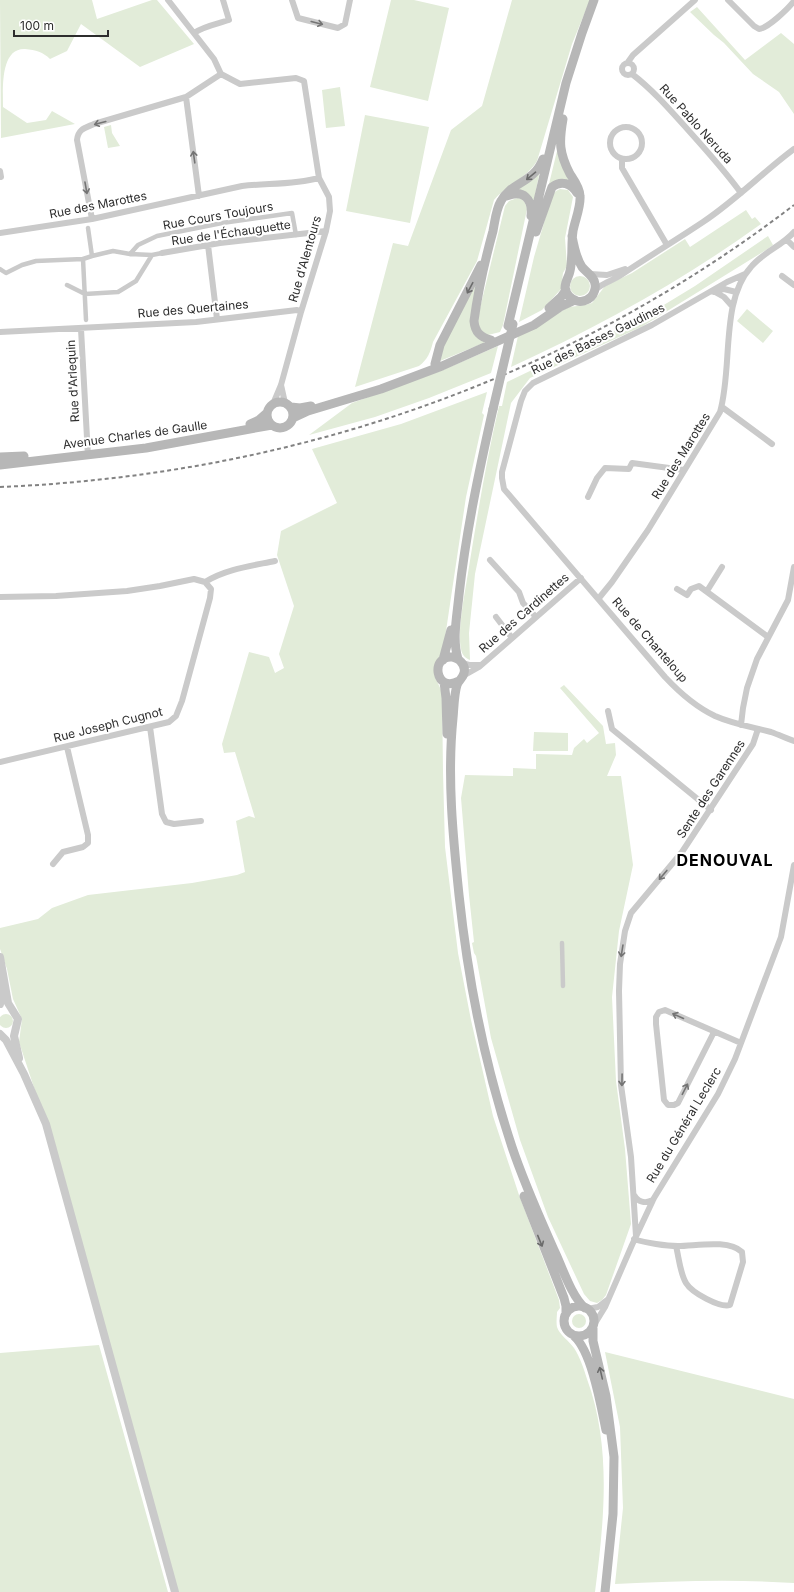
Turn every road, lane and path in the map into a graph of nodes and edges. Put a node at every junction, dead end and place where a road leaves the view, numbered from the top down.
1 (168, 0) edge
2 (223, 0) edge
3 (292, 0) edge
4 (350, 0) edge
5 (594, 0) edge
6 (600, 0) edge
7 (695, 0) edge
8 (728, 0) edge
9 (794, 3) edge
10 (194, 32) junction
11 (628, 62) junction
12 (221, 74) junction
13 (632, 74) junction
14 (186, 97) junction
15 (564, 101) junction
16 (794, 149) edge
17 (622, 159) junction
18 (318, 178) junction
19 (741, 193) junction
20 (199, 196) junction
21 (502, 199) junction
22 (579, 202) junction
23 (92, 219) junction
24 (88, 228) dead end
25 (326, 231) junction
26 (794, 232) edge
27 (0, 233) edge
28 (296, 235) junction
29 (572, 236) junction
30 (534, 237) junction
31 (787, 240) junction
32 (208, 245) junction
33 (666, 245) junction
34 (794, 247) edge
35 (162, 253) joint
36 (487, 253) junction
37 (130, 254) junction
38 (525, 254) junction
39 (152, 255) junction
40 (92, 256) junction
41 (83, 259) junction
42 (635, 265) junction
43 (0, 269) edge
44 (588, 273) junction
45 (745, 274) junction
46 (569, 276) junction
47 (782, 276) dead end
48 (727, 282) junction
49 (67, 285) dead end
50 (794, 285) edge
51 (566, 290) junction
52 (595, 290) junction
53 (737, 290) junction
54 (711, 293) junction
55 (85, 294) junction
56 (575, 300) junction
57 (732, 306) junction
58 (301, 312) junction
59 (218, 319) junction
60 (86, 320) joint
61 (511, 325) junction
62 (84, 328) junction
63 (0, 332) edge
64 (491, 340) junction
65 (435, 364) junction
66 (281, 385) junction
67 (273, 404) junction
68 (288, 405) junction
69 (722, 407) junction
70 (490, 409) junction
71 (267, 413) junction
72 (293, 418) junction
73 (272, 425) junction
74 (772, 444) dead end
75 (88, 454) junction
76 (0, 457) edge
77 (0, 464) edge
78 (684, 470) junction
79 (588, 497) dead end
80 (490, 560) dead end
81 (275, 561) dead end
82 (722, 567) dead end
83 (794, 567) edge
84 (581, 578) junction
85 (206, 582) junction
86 (676, 590) dead end
87 (707, 592) junction
88 (0, 596) edge
89 (599, 598) junction
90 (788, 600) junction
91 (794, 605) edge
92 (496, 617) dead end
93 (536, 617) junction
94 (768, 637) junction
95 (512, 638) junction
96 (443, 660) junction
97 (460, 661) junction
98 (481, 665) junction
99 (461, 679) junction
100 (444, 682) junction
101 (608, 712) dead end
102 (741, 725) junction
103 (150, 727) junction
104 (758, 729) junction
105 (794, 741) edge
106 (67, 746) junction
107 (0, 760) edge
108 (711, 810) junction
109 (201, 821) dead end
110 (53, 864) dead end
111 (794, 865) edge
112 (562, 943) dead end
113 (1, 961) edge
114 (563, 986) dead end
115 (0, 1004) edge
116 (0, 1009) edge
117 (13, 1011) junction
118 (15, 1029) junction
119 (714, 1032) junction
120 (0, 1034) edge
121 (741, 1043) junction
122 (24, 1074) junction
123 (633, 1195) junction
124 (653, 1200) junction
125 (635, 1237) junction
126 (676, 1246) junction
127 (607, 1300) junction
128 (586, 1308) junction
129 (566, 1314) junction
130 (593, 1326) junction
131 (574, 1336) junction
132 (175, 1592) edge
133 (600, 1592) edge
134 (605, 1592) edge

1 - 10 street
2 - 10 street
3 -> 4 street
5 - 15 main road
6 - 15 main road
7 - 11 street
8 - 9 street
10 - 12 street
11 - 13 street
11 - 13 street, Rue Pablo Neruda
12 - 14 street
12 - 18 street, Rue d'Alentours
13 - 19 street, Rue Pablo Neruda
20 -> 14 street
14 -> 23 street
15 -> 21 main road
15 - 22 main road
15 - 30 main road
15 - 38 main road
16 - 19 street
17 - 17 street
17 - 33 street
18 - 20 street, Rue des Marottes
18 - 25 street, Rue d'Alentours
19 - 33 street
20 - 23 street, Rue des Marottes
21 - 36 main road
21 - 38 main road
22 - 29 main road
22 - 30 main road
23 - 27 street, Rue des Marottes
24 - 40 street
25 - 28 street, Rue de l'Échauguette
25 - 58 street, Rue d'Alentours
26 - 31 street, Rue des Basses Gaudines
28 - 32 street, Rue de l'Échauguette
28 - 37 street, Rue Cours Toujours
29 - 44 main road
29 - 46 main road
30 - 61 main road
31 - 34 street
31 - 45 street, Rue des Basses Gaudines
32 - 35 street, Rue de l'Échauguette
32 - 59 street
33 - 42 street
35 - 39 street
36 - 64 main road
36 -> 65 main road
37 - 39 street
37 - 40 street
38 - 61 main road
39 - 55 street
40 - 41 street
41 - 43 street
41 - 55 street
42 - 44 street
42 - 52 street
44 - 46 main road
44 - 52 main road
45 - 48 street, Rue des Basses Gaudines
45 - 53 street, Rue des Marottes
46 - 51 main road
47 - 50 street
48 - 53 street
48 - 54 street, Rue des Basses Gaudines
49 - 55 street
51 - 56 main road
51 - 64 main road
52 - 56 main road
53 - 54 street
53 - 57 street, Rue des Marottes
54 - 57 street
54 - 84 street, Rue des Basses Gaudines
55 - 60 street
56 - 72 main road
57 - 69 street, Rue des Marottes
58 - 59 street, Rue des Quertaines
58 - 66 street, Rue d'Alentours
59 - 62 street, Rue des Quertaines
60 - 62 street
61 - 70 main road, bridge
62 - 63 street, Rue des Quertaines
62 - 75 street, Rue d'Arlequin
64 - 65 main road
65 - 68 main road
66 - 67 street, Rue d'Alentours
66 - 68 street, Rue d'Alentours
67 - 68 main road
67 - 71 main road
68 - 72 main road
69 - 74 street
69 - 78 street, Rue des Marottes
70 - 96 main road
70 - 97 main road
71 - 73 main road
71 - 75 main road, Avenue Charles de Gaulle
72 - 73 main road
73 - 75 main road, Avenue Charles de Gaulle
75 - 76 main road, Avenue Charles de Gaulle
75 - 77 main road, Avenue Charles de Gaulle
78 - 79 street
78 - 89 street, Rue des Marottes
80 - 93 street
81 - 85 street
82 - 87 street
83 - 90 street
84 - 89 street, Rue des Basses Gaudines
84 - 93 street, Rue des Cardinettes
85 - 88 street
85 - 103 street, Rue Joseph Cugnot
86 - 87 street
87 - 94 street
89 - 102 street, Rue de Chanteloup
90 - 91 street
90 - 94 street
92 - 95 street
93 - 95 street, Rue des Cardinettes
94 - 102 street
95 - 98 street, Rue des Cardinettes
96 - 97 main road
96 - 100 main road
97 - 98 street, Rue des Cardinettes
97 - 99 main road
98 - 99 street, Rue des Cardinettes
99 - 100 main road
99 - 128 main road
100 -> 129 main road
101 - 108 street
102 - 104 street, Rue de Chanteloup
103 - 106 street, Rue Joseph Cugnot
103 - 109 street
104 - 105 street, Rue de Chanteloup
104 - 108 street, Sente des Garennes
106 - 107 street, Rue Joseph Cugnot
106 - 110 street
108 -> 123 street, Sente des Garennes
111 - 121 street, Rue du Général Leclerc
112 - 114 street
113 - 115 street
113 - 117 street
116 - 117 street
117 - 118 street
118 - 120 street
118 - 122 street
119 -> 119 street
119 - 121 street
120 - 122 street
121 - 124 street, Rue du Général Leclerc
122 - 132 street
123 - 124 street
123 - 125 street
124 - 125 street, Rue du Général Leclerc
125 - 126 street
125 - 127 street, Rue du Général Leclerc
126 - 126 street
127 - 128 street
127 - 130 street, Rue du Général Leclerc
128 - 129 main road
128 - 130 main road
129 - 131 main road
130 - 131 main road
134 -> 130 main road
131 - 133 main road

